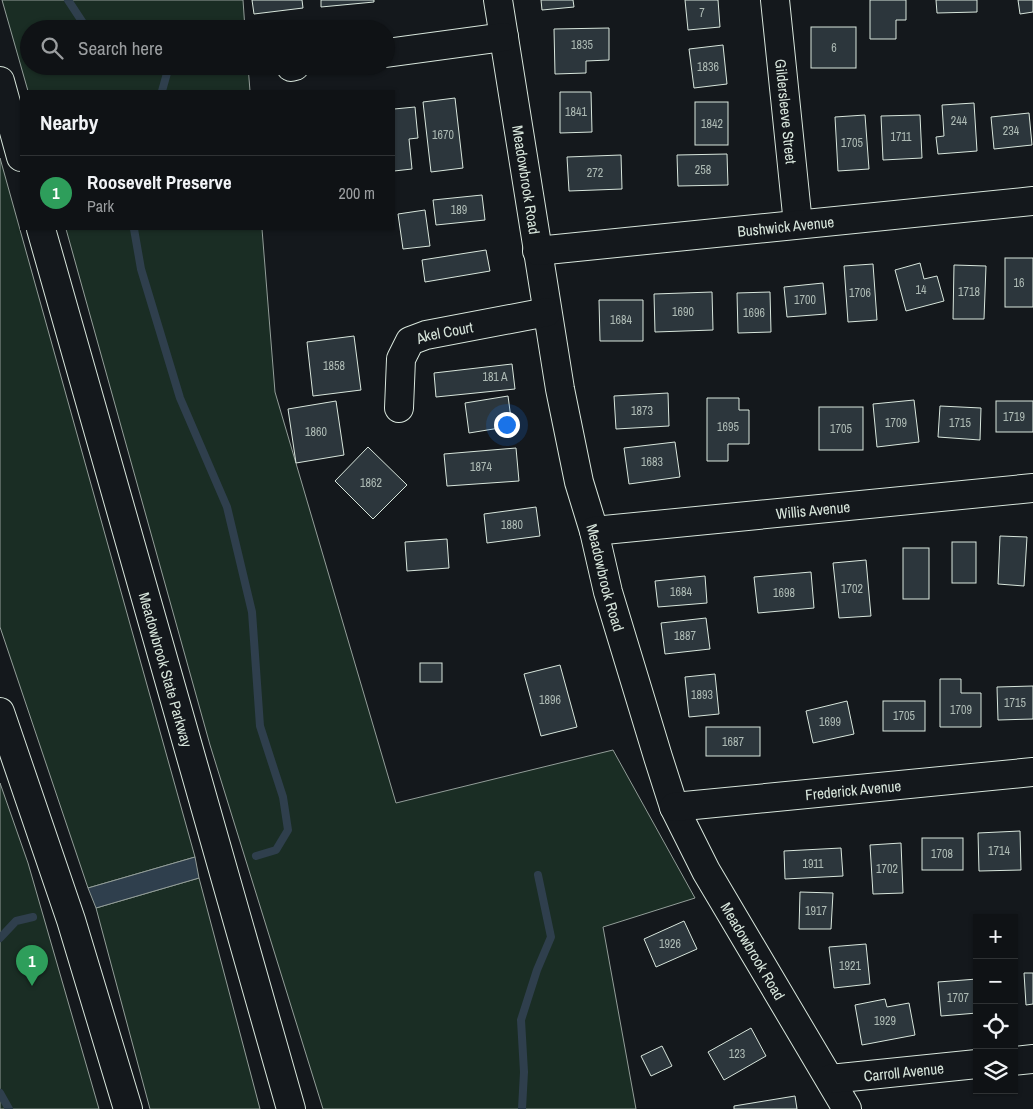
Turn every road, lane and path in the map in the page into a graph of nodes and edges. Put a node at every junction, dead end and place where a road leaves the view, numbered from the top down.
1 (498, 0) edge
2 (775, 0) edge
3 (504, 37) junction
4 (395, 53) edge
5 (0, 81) edge
6 (20, 153) edge
7 (1033, 200) edge
8 (798, 224) junction
9 (42, 230) edge
10 (538, 251) junction
11 (547, 312) junction
12 (399, 408) dead end
13 (1033, 488) edge
14 (594, 531) junction
15 (0, 712) edge
16 (1033, 772) edge
17 (674, 807) junction
18 (1033, 1059) edge
19 (1018, 1060) edge
20 (973, 1064) edge
21 (830, 1079) junction
22 (128, 1109) edge
23 (291, 1109) edge
24 (847, 1109) edge

1 - 3 main road, Meadowbrook Road
2 - 8 main road, Gildersleeve Street
3 - 4 main road
3 - 10 main road, Meadowbrook Road
5 - 6 main road
7 - 8 main road, Bushwick Avenue
8 - 10 main road, Bushwick Avenue
9 - 23 main road, Meadowbrook State Parkway
10 - 11 main road, Meadowbrook Road
11 - 12 main road, Akel Court
11 - 14 main road, Meadowbrook Road
13 - 14 main road, Willis Avenue
14 - 17 main road, Meadowbrook Road
15 - 22 main road
16 - 17 main road, Frederick Avenue
17 - 21 main road, Meadowbrook Road
18 - 19 main road
20 - 21 main road, Carroll Avenue
21 - 24 main road, Meadowbrook Road

